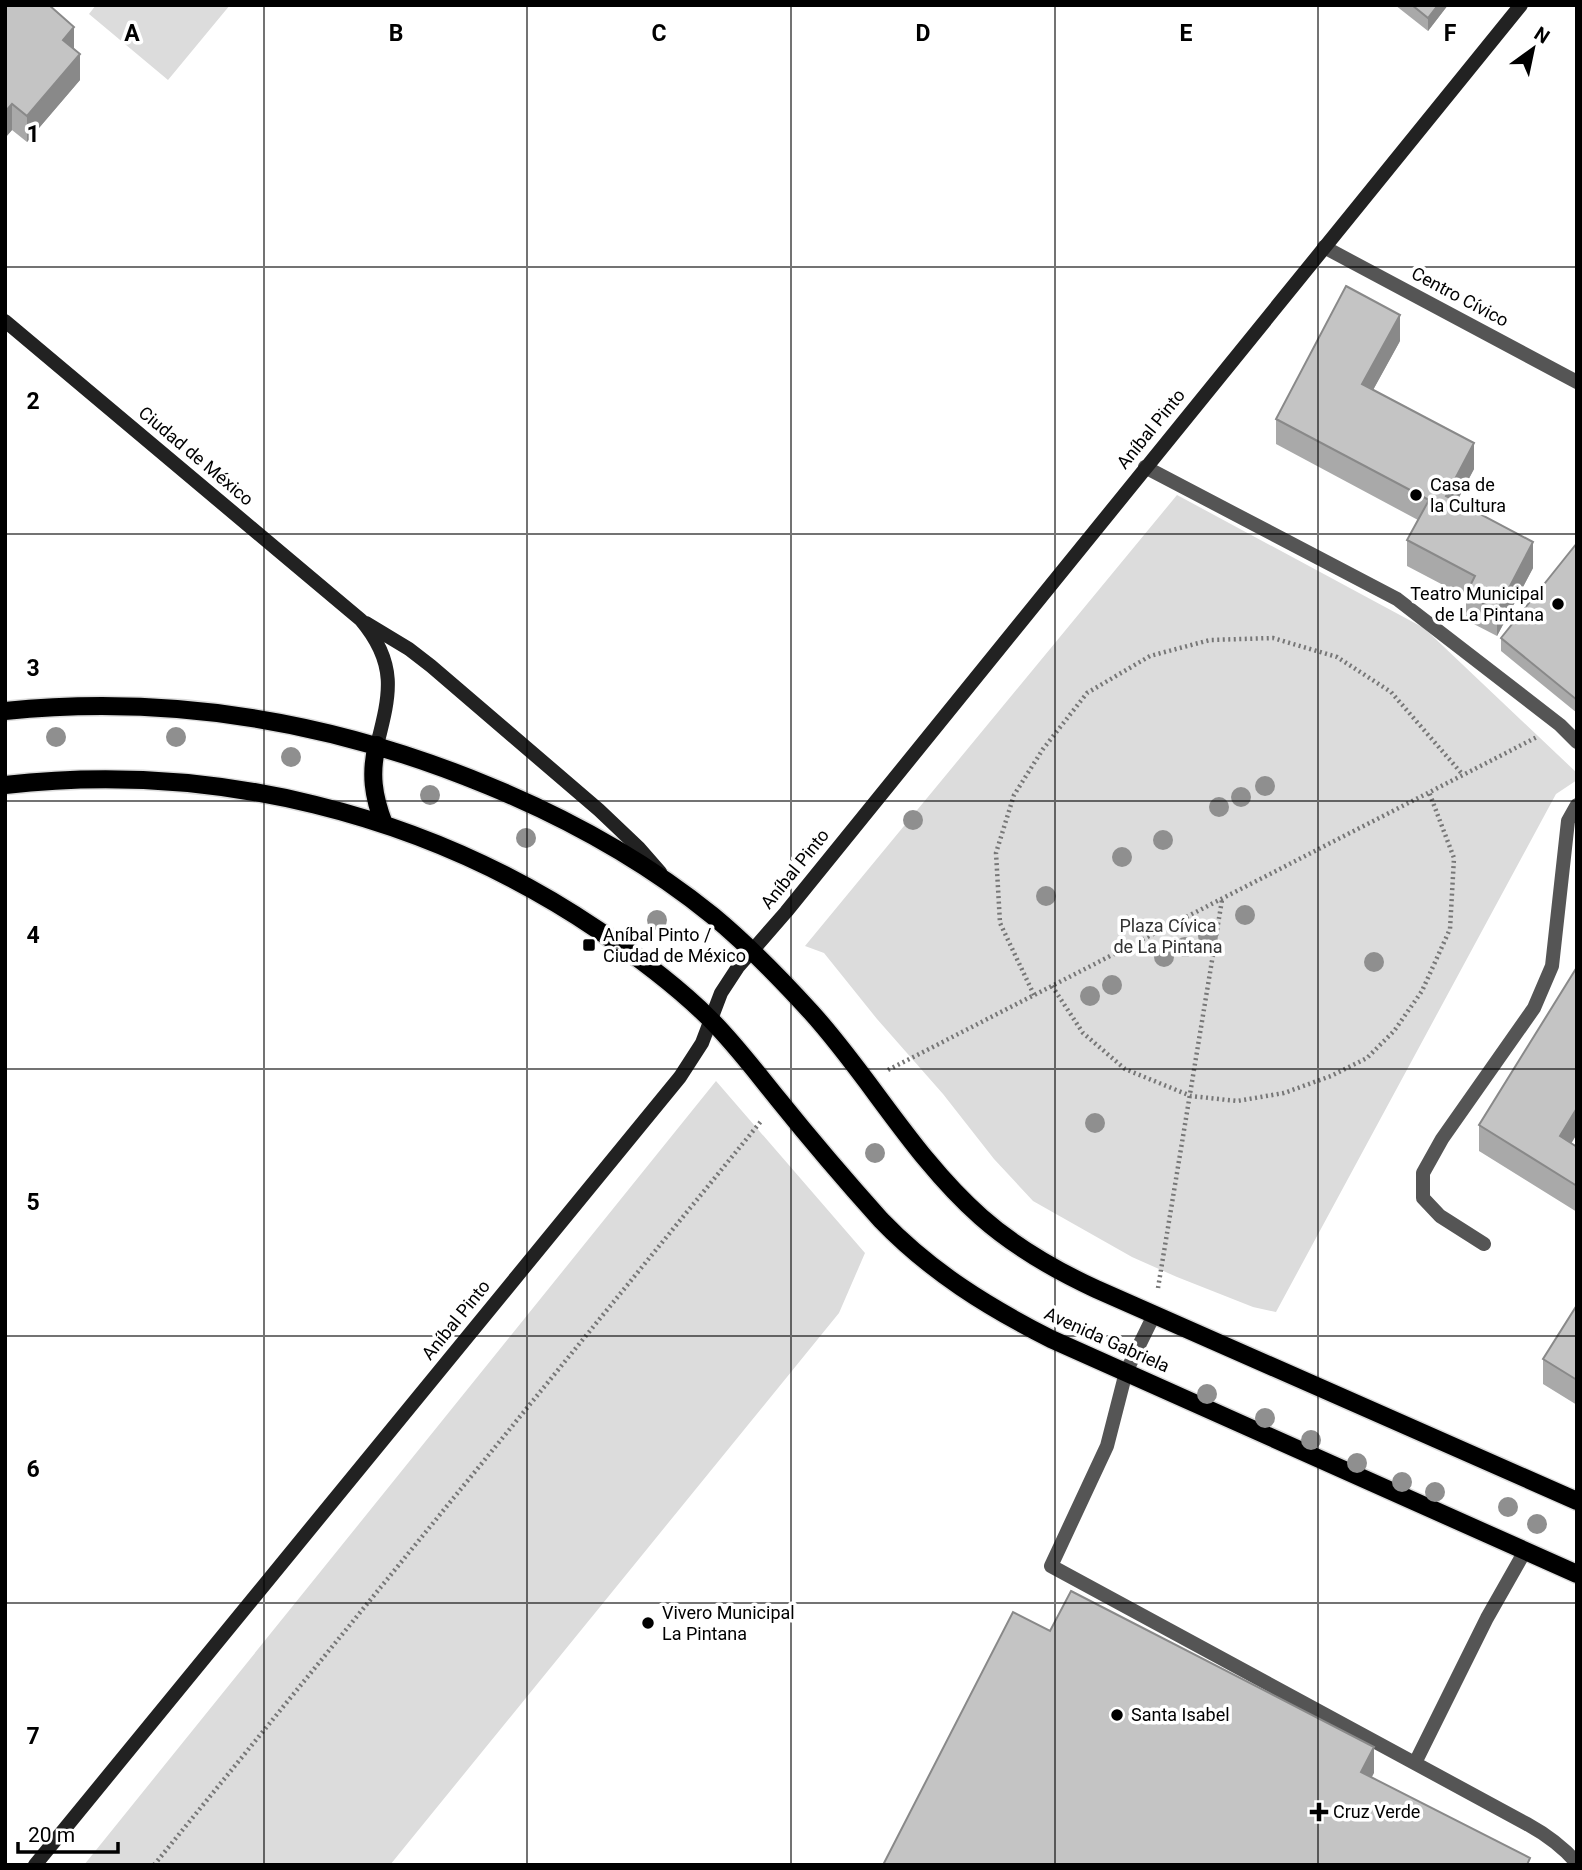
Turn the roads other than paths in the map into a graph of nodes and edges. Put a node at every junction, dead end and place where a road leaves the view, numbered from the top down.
1 (1521, 5) edge
2 (1324, 247) junction
3 (5, 321) edge
4 (1577, 382) edge
5 (1145, 467) junction
6 (361, 620) junction
7 (5, 711) edge
8 (1577, 742) edge
9 (377, 745) junction
10 (5, 785) edge
11 (1577, 805) edge
12 (384, 824) junction
13 (669, 884) junction
14 (752, 950) junction
15 (709, 1019) junction
16 (1484, 1244) dead end
17 (1154, 1315) junction
18 (1126, 1372) junction
19 (1577, 1502) edge
20 (1525, 1551) junction
21 (1577, 1574) edge
22 (1415, 1763) junction
23 (1577, 1863) edge
24 (35, 1865) edge

1 - 2 street, Aníbal Pinto
2 - 4 street, Centro Cívico
2 - 5 street, Aníbal Pinto
3 - 6 street, Ciudad de México
5 - 8 street
5 - 14 street, Aníbal Pinto
6 - 9 street, Ciudad de México
6 - 13 street, Ciudad de México
7 - 9 main road
9 - 12 main road
9 - 13 main road
10 - 12 main road, Avenida Gabriela
11 - 16 street
12 - 15 main road, Avenida Gabriela
13 - 14 main road
14 - 15 street, Aníbal Pinto
14 - 17 main road
15 - 18 main road, Avenida Gabriela
15 - 24 street, Aníbal Pinto
17 - 18 street
17 - 19 main road
18 - 20 main road, Avenida Gabriela
18 - 22 street
20 - 21 main road, Avenida Gabriela
20 - 22 street
22 - 23 street

